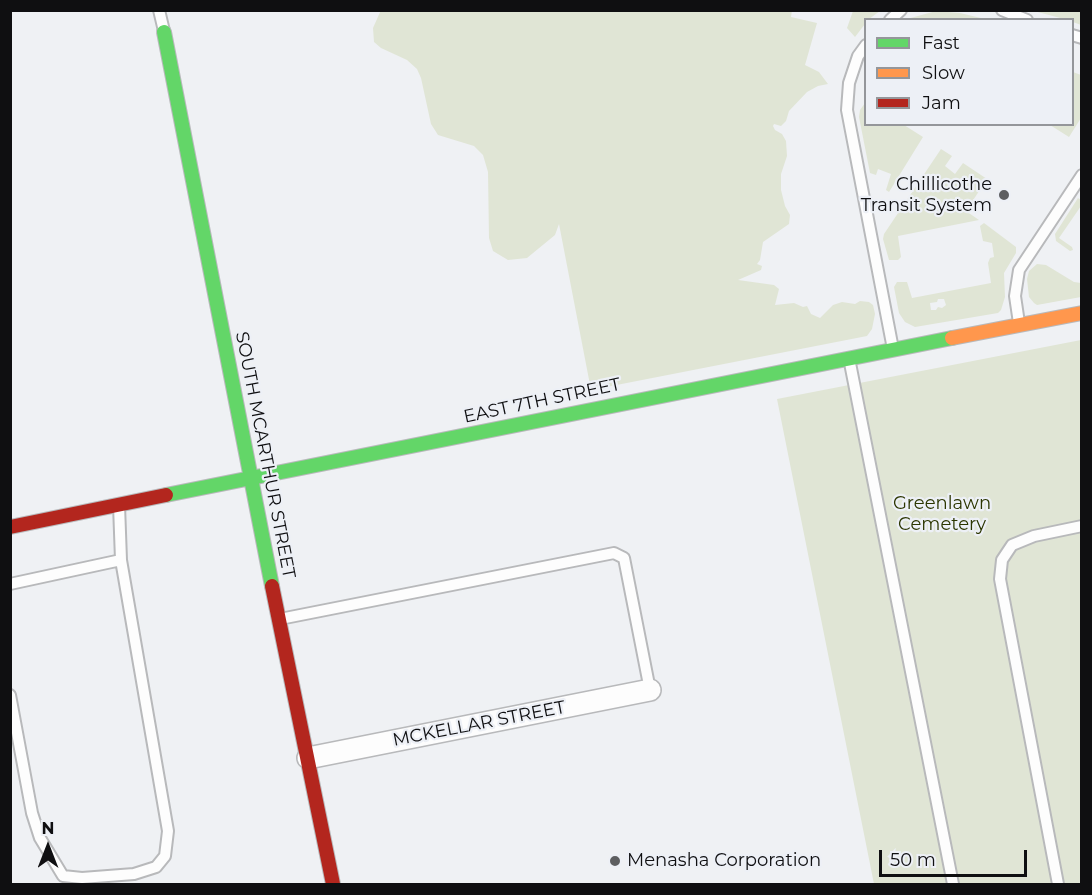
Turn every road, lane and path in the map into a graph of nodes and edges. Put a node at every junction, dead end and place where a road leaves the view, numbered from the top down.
1 (159, 10) edge
2 (1002, 10) edge
3 (1022, 18) edge
4 (164, 32) joint
5 (864, 48) edge
6 (1082, 175) edge
7 (1082, 313) edge
8 (1019, 324) junction
9 (893, 349) junction
10 (849, 357) junction
11 (250, 479) junction
12 (119, 505) junction
13 (1082, 526) edge
14 (10, 527) edge
15 (121, 560) junction
16 (10, 584) edge
17 (279, 619) junction
18 (650, 690) joint
19 (10, 695) edge
20 (308, 758) junction
21 (333, 885) edge
22 (953, 885) edge
23 (1059, 885) edge

1 - 4 lane
2 - 3 lane
4 - 11 street, SOUTH MCARTHUR STREET
5 - 9 lane
6 - 8 lane
7 - 8 street, EAST 7TH STREET
8 - 9 street, EAST 7TH STREET
9 - 10 street, EAST 7TH STREET
10 - 11 street, EAST 7TH STREET
10 - 22 lane
11 - 12 street, EAST 7TH STREET
11 - 17 street, SOUTH MCARTHUR STREET
12 - 14 street, EAST 7TH STREET
12 - 15 lane
13 - 23 lane
15 - 16 lane
15 - 19 lane
17 - 18 lane
17 - 20 street, SOUTH MCARTHUR STREET
18 - 20 street, MCKELLAR STREET
20 - 21 street, SOUTH MCARTHUR STREET

